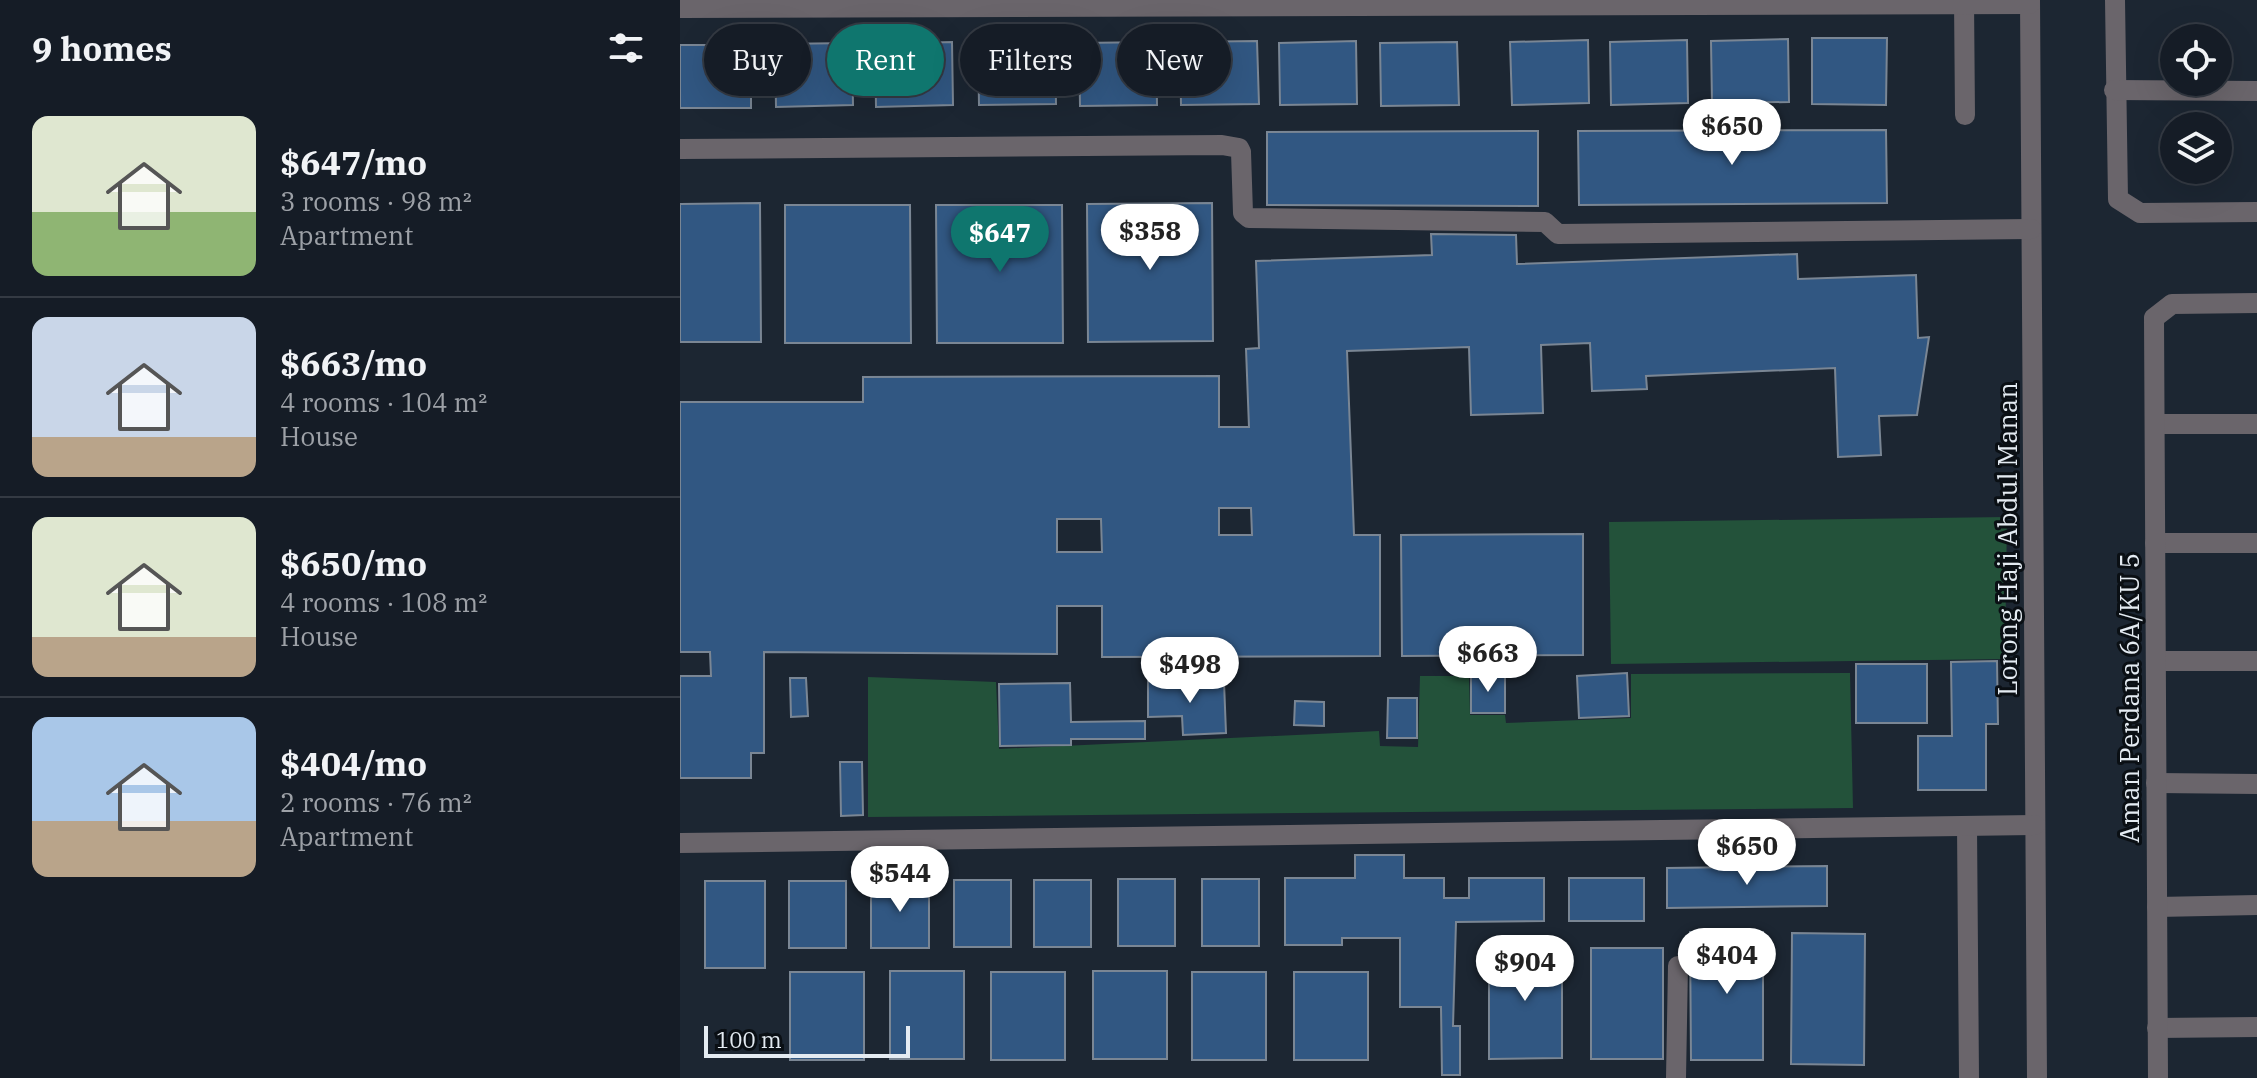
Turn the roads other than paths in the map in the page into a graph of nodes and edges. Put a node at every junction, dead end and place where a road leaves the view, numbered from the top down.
1 (2115, 0) edge
2 (1964, 2) edge
3 (2030, 2) edge
4 (680, 8) edge
5 (2114, 90) junction
6 (2257, 91) edge
7 (1965, 115) dead end
8 (680, 149) edge
9 (2257, 212) edge
10 (2031, 229) junction
11 (2257, 303) edge
12 (2155, 424) junction
13 (2257, 424) edge
14 (2155, 543) junction
15 (2257, 543) edge
16 (2156, 661) junction
17 (2257, 661) edge
18 (2156, 783) junction
19 (2257, 784) edge
20 (2035, 825) junction
21 (1967, 826) junction
22 (680, 843) edge
23 (2257, 905) edge
24 (2157, 907) junction
25 (1678, 966) dead end
26 (2257, 1027) edge
27 (2157, 1028) junction
28 (1676, 1078) edge
29 (1969, 1078) edge
30 (2037, 1078) edge
31 (2158, 1078) edge

1 - 5 street
2 - 3 street
2 - 4 street
2 - 7 street
3 - 10 street, Lorong Haji Abdul Manan
5 - 6 street
5 - 9 street
8 - 10 street
10 - 20 street, Lorong Haji Abdul Manan
11 - 12 street, Aman Perdana 6A/KU 5
12 - 13 street
12 - 14 street, Aman Perdana 6A/KU 5
14 - 15 street
14 - 16 street, Aman Perdana 6A/KU 5
16 - 17 street
16 - 18 street, Aman Perdana 6A/KU 5
18 - 19 street
18 - 24 street, Aman Perdana 6A/KU 5
20 - 21 street
20 - 30 street, Lorong Haji Abdul Manan
21 - 22 street
21 - 29 street
23 - 24 street
24 - 27 street, Aman Perdana 6A/KU 5
25 - 28 street
26 - 27 street
27 - 31 street, Aman Perdana 6A/KU 5

